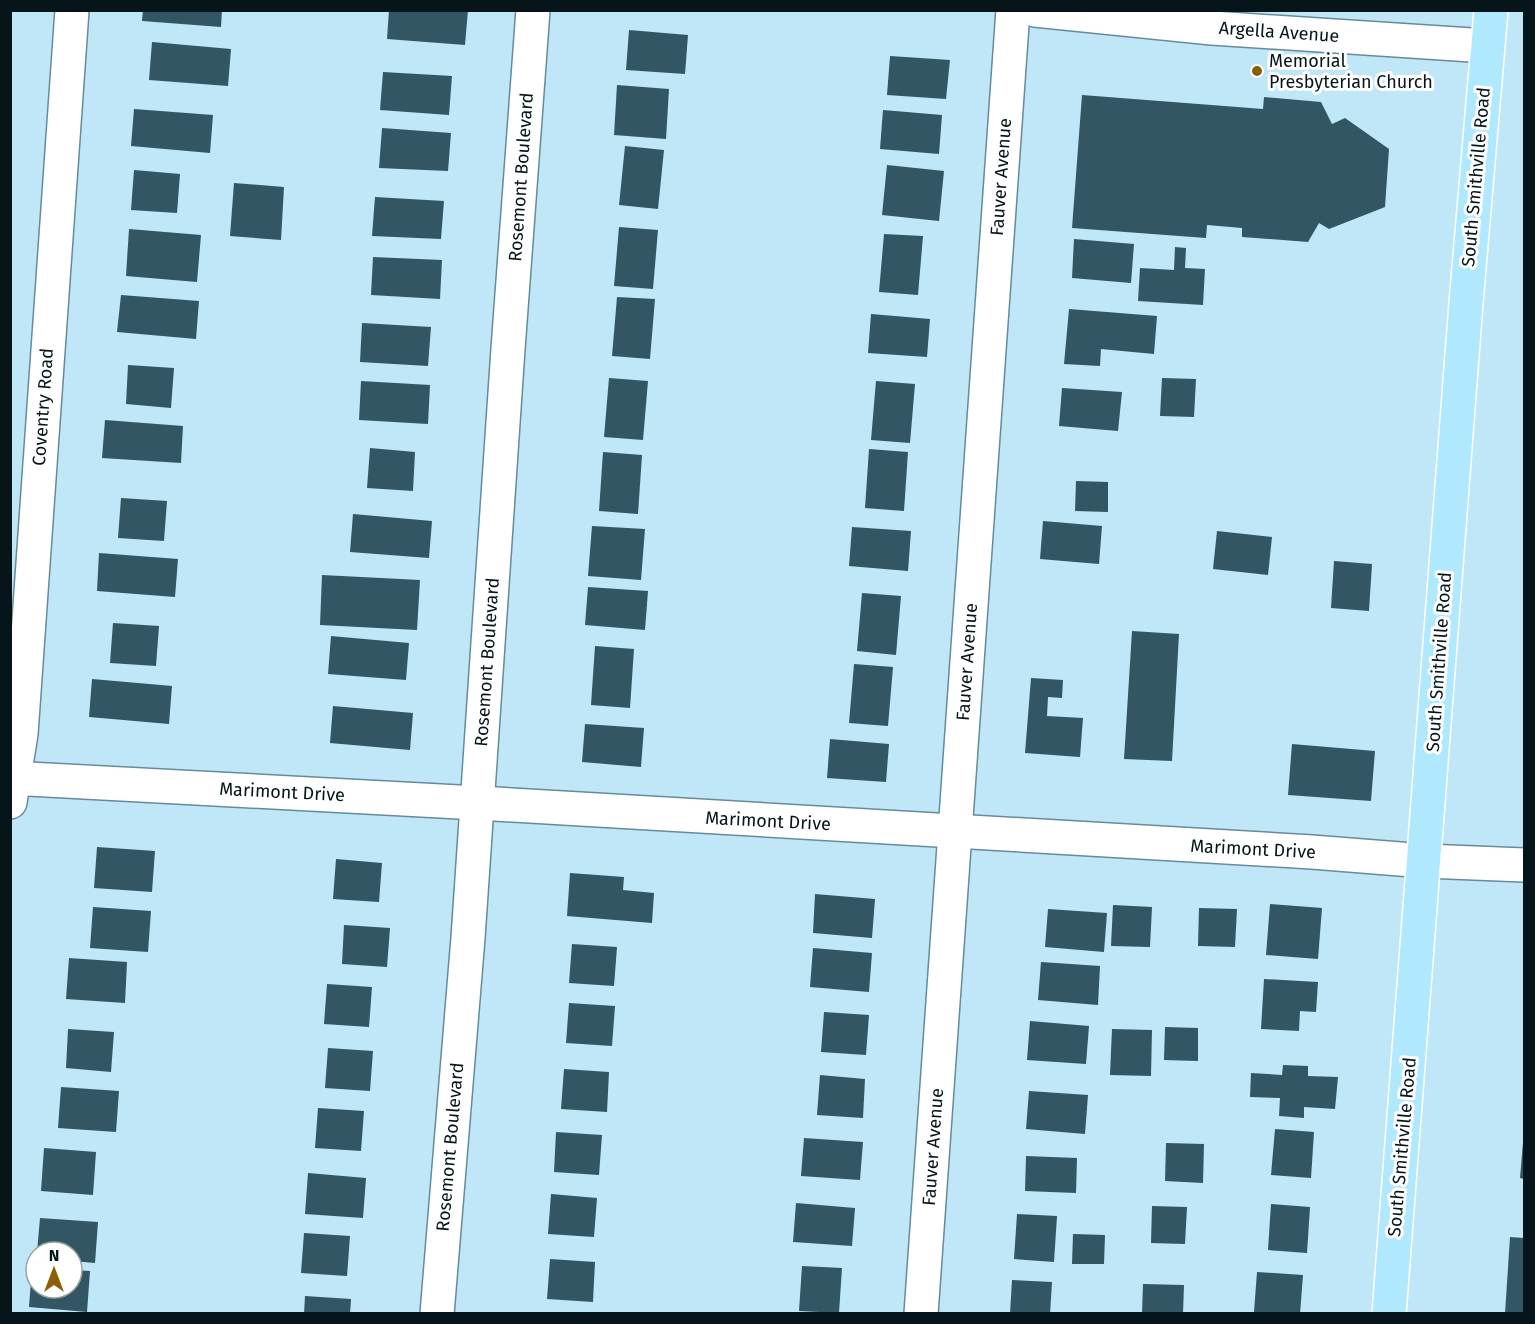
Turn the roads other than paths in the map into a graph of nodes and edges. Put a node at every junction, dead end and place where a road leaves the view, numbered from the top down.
1 (72, 10) edge
2 (533, 10) edge
3 (1013, 10) edge
4 (1035, 10) edge
5 (1491, 10) edge
6 (1487, 46) junction
7 (12, 786) edge
8 (478, 803) junction
9 (956, 831) junction
10 (1425, 861) junction
11 (1524, 865) edge
12 (437, 1314) edge
13 (921, 1314) edge
14 (1389, 1314) edge

1 - 7 street, Coventry Road
2 - 8 street, Rosemont Boulevard
3 - 9 street, Fauver Avenue
4 - 6 street, Argella Avenue
5 - 6 main road, South Smithville Road
6 - 10 main road, South Smithville Road
7 - 8 street, Marimont Drive
8 - 9 street, Marimont Drive
8 - 12 street, Rosemont Boulevard
9 - 10 street, Marimont Drive
9 - 13 street, Fauver Avenue
10 - 11 street, Marimont Drive
10 - 14 main road, South Smithville Road

